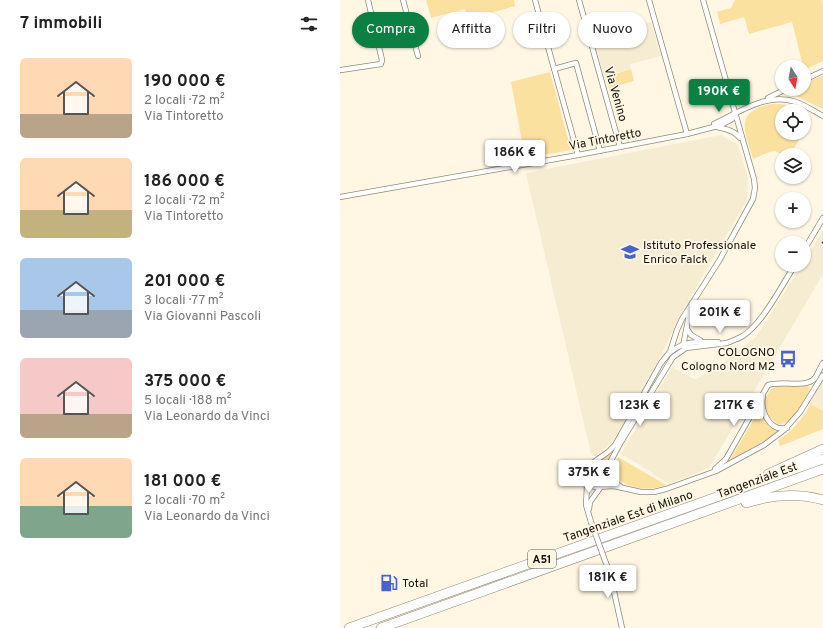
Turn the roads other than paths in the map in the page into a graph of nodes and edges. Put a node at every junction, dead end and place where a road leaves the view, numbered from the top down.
1 (368, 0) edge
2 (403, 0) edge
3 (534, 0) edge
4 (579, 0) edge
5 (649, 0) edge
6 (703, 0) edge
7 (418, 56) dead end
8 (554, 69) junction
9 (341, 70) edge
10 (823, 71) edge
11 (811, 77) edge
12 (775, 94) edge
13 (756, 104) junction
14 (736, 114) junction
15 (823, 116) edge
16 (711, 127) junction
17 (687, 134) junction
18 (742, 141) junction
19 (620, 147) junction
20 (600, 151) junction
21 (578, 155) junction
22 (340, 197) edge
23 (823, 218) edge
24 (811, 238) edge
25 (790, 272) edge
26 (691, 306) junction
27 (687, 329) junction
28 (675, 336) junction
29 (739, 338) junction
30 (703, 342) junction
31 (683, 345) junction
32 (690, 347) junction
33 (680, 351) junction
34 (670, 352) junction
35 (823, 363) edge
36 (823, 375) edge
37 (766, 387) junction
38 (787, 427) junction
39 (823, 448) edge
40 (823, 459) edge
41 (608, 466) junction
42 (588, 468) junction
43 (823, 469) edge
44 (709, 474) junction
45 (604, 477) junction
46 (587, 482) junction
47 (600, 488) junction
48 (623, 488) junction
49 (735, 491) junction
50 (823, 500) edge
51 (588, 514) junction
52 (632, 538) junction
53 (349, 628) edge
54 (381, 628) edge
55 (622, 628) edge

1 - 9 street
2 - 7 street
3 - 8 street
4 - 19 street, Via Venino
5 - 17 street
6 - 14 street
8 - 20 street
8 - 21 street
10 - 11 street
12 - 13 street, Via Tintoretto
13 - 14 street, Via Tintoretto
13 - 15 street, Via Tintoretto
14 - 16 street, Via Tintoretto
14 - 18 street
16 - 17 street, Via Tintoretto
16 - 18 street
17 - 19 street, Via Tintoretto
18 - 26 street
19 - 20 street, Via Tintoretto
20 - 21 street, Via Tintoretto
21 - 22 street, Via Tintoretto
23 - 24 street
25 - 29 street
26 - 27 street
26 - 28 street
27 - 30 street
27 - 31 street
28 - 31 street
28 - 34 street
29 - 30 street
29 - 32 street
30 - 31 street
31 - 32 street
31 - 33 street
31 - 34 street
32 - 33 street
33 - 41 street
34 - 42 street
35 - 37 street
36 - 38 street
37 - 38 street
37 - 44 street
38 - 44 street
39 - 49 highway
40 - 49 highway, Tangenziale Est / A51
41 - 45 street
41 - 48 street
42 - 45 street
42 - 46 street
43 - 52 highway, Tangenziale Est / A51
44 - 48 street
45 - 47 street
45 - 48 street
46 - 47 street
46 - 51 street
47 - 48 street
47 - 51 street
49 - 53 highway, Tangenziale Est di Milano / A51
50 - 52 highway
51 - 55 street, bridge
52 - 54 highway, Tangenziale Est di Milano / A51

